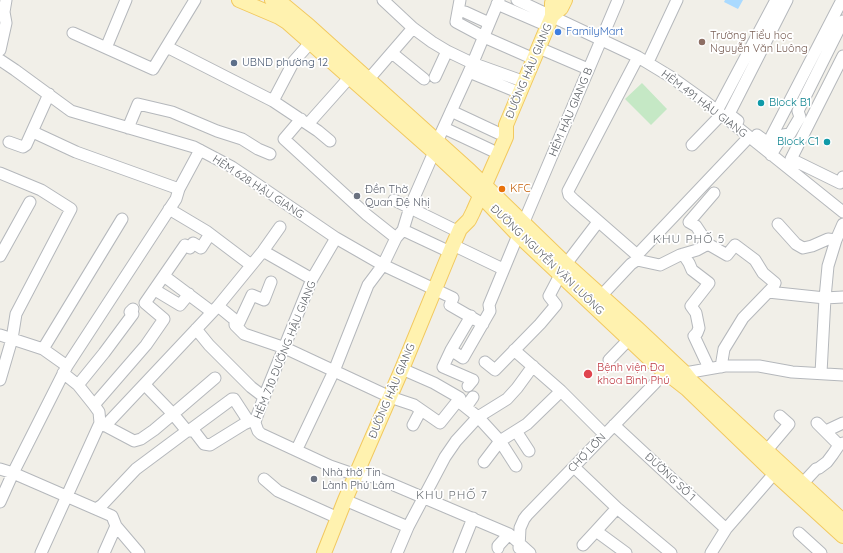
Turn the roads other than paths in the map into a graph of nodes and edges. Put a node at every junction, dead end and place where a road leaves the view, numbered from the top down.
1 (6, 0) edge
2 (126, 0) edge
3 (195, 0) edge
4 (239, 0) edge
5 (384, 0) edge
6 (460, 0) edge
7 (517, 0) edge
8 (554, 0) edge
9 (565, 0) edge
10 (618, 0) edge
11 (677, 0) edge
12 (842, 0) edge
13 (498, 2) edge
14 (780, 3) edge
15 (280, 6) edge
16 (2, 12) edge
17 (465, 12) dead end
18 (550, 21) junction
19 (843, 21) edge
20 (489, 23) junction
21 (413, 28) junction
22 (72, 33) dead end
23 (484, 37) junction
24 (602, 40) junction
25 (310, 43) junction
26 (760, 43) junction
27 (167, 47) junction
28 (106, 48) junction
29 (0, 50) edge
30 (446, 51) junction
31 (392, 53) junction
32 (536, 53) junction
33 (821, 53) junction
34 (841, 59) edge
35 (0, 60) edge
36 (643, 60) junction
37 (471, 68) junction
38 (588, 70) junction
39 (349, 78) junction
40 (368, 80) junction
41 (522, 88) junction
42 (49, 94) junction
43 (273, 101) junction
44 (451, 111) junction
45 (719, 113) junction
46 (304, 122) junction
47 (128, 128) junction
48 (444, 128) junction
49 (502, 129) junction
50 (32, 132) junction
51 (748, 137) junction
52 (330, 141) dead end
53 (10, 142) dead end
54 (692, 145) dead end
55 (436, 147) junction
56 (200, 150) junction
57 (491, 150) junction
58 (270, 154) dead end
59 (772, 155) junction
60 (0, 172) edge
61 (843, 177) edge
62 (479, 187) junction
63 (179, 189) junction
64 (714, 193) dead end
65 (394, 200) dead end
66 (30, 202) dead end
67 (410, 207) junction
68 (169, 209) junction
69 (843, 212) edge
70 (122, 219) dead end
71 (598, 222) junction
72 (778, 224) dead end
73 (843, 226) edge
74 (280, 227) dead end
75 (521, 230) junction
76 (210, 234) junction
77 (400, 234) junction
78 (336, 238) junction
79 (456, 239) junction
80 (836, 240) junction
81 (708, 244) junction
82 (263, 251) junction
83 (683, 254) junction
84 (0, 256) edge
85 (637, 258) junction
86 (251, 265) junction
87 (383, 265) junction
88 (503, 269) junction
89 (563, 269) junction
90 (164, 276) junction
91 (312, 279) junction
92 (272, 282) dead end
93 (154, 290) junction
94 (434, 290) junction
95 (768, 292) junction
96 (189, 294) junction
97 (601, 296) junction
98 (843, 297) edge
99 (825, 298) junction
100 (133, 309) dead end
101 (215, 309) junction
102 (471, 316) junction
103 (483, 324) junction
104 (237, 327) junction
105 (196, 329) junction
106 (634, 334) junction
107 (0, 335) edge
108 (12, 339) junction
109 (285, 348) junction
110 (43, 349) junction
111 (451, 350) junction
112 (514, 350) junction
113 (609, 360) dead end
114 (484, 362) dead end
115 (533, 366) junction
116 (721, 366) junction
117 (669, 367) junction
118 (709, 368) junction
119 (402, 369) junction
120 (65, 370) junction
121 (334, 371) junction
122 (685, 373) junction
123 (821, 373) junction
124 (843, 375) edge
125 (215, 378) dead end
126 (0, 380) edge
127 (78, 385) junction
128 (144, 385) junction
129 (468, 386) dead end
130 (561, 391) junction
131 (264, 396) junction
132 (390, 397) junction
133 (473, 397) dead end
134 (462, 404) junction
135 (94, 405) junction
136 (421, 410) junction
137 (173, 414) junction
138 (780, 416) dead end
139 (478, 417) junction
140 (252, 420) junction
141 (817, 423) dead end
142 (843, 423) edge
143 (102, 424) junction
144 (413, 425) dead end
145 (614, 425) junction
146 (189, 430) junction
147 (516, 431) junction
148 (826, 431) junction
149 (605, 435) junction
150 (500, 442) junction
151 (841, 444) edge
152 (297, 450) junction
153 (767, 450) junction
154 (529, 451) dead end
155 (484, 462) dead end
156 (516, 466) dead end
157 (574, 467) junction
158 (0, 469) edge
159 (778, 469) junction
160 (13, 473) junction
161 (356, 475) junction
162 (264, 479) dead end
163 (803, 483) junction
164 (67, 496) junction
165 (424, 497) junction
166 (345, 500) junction
167 (0, 502) edge
168 (617, 508) junction
169 (96, 509) junction
170 (338, 518) junction
171 (473, 518) junction
172 (843, 521) edge
173 (116, 526) junction
174 (408, 527) junction
175 (726, 529) junction
176 (596, 531) junction
177 (799, 533) dead end
178 (509, 534) junction
179 (843, 536) edge
180 (584, 545) dead end
181 (498, 548) dead end
182 (519, 548) edge
183 (664, 551) edge
184 (41, 553) edge
185 (104, 553) edge
186 (139, 553) edge
187 (324, 553) edge
188 (397, 553) edge
189 (459, 553) edge
190 (530, 553) edge
191 (626, 553) edge
192 (711, 553) edge
193 (821, 553) edge

1 - 16 street
2 - 28 street
3 - 27 street
4 - 15 main road, ĐƯỜNG NGUYỄN VĂN LUÔNG
5 - 21 street
6 - 23 street
7 - 18 street
8 - 18 main road, ĐƯỜNG HẬU GIANG
9 - 18 main road, ĐƯỜNG HẬU GIANG
10 - 24 street, HẺM HẬU GIANG B
11 - 36 street
12 - 33 street
13 - 18 street
13 - 20 street
14 - 26 street
15 - 25 main road, ĐƯỜNG NGUYỄN VĂN LUÔNG
15 - 40 main road, ĐƯỜNG NGUYỄN VĂN LUÔNG
16 - 29 street
17 - 20 street
18 - 24 street, HẺM 491 HẬU GIANG
18 - 32 main road, ĐƯỜNG HẬU GIANG
19 - 33 street
20 - 23 street
21 - 30 street
21 - 31 street
22 - 28 street
23 - 32 street
23 - 37 street
24 - 36 street, HẺM 491 HẬU GIANG
24 - 38 street, HẺM HẬU GIANG B
25 - 39 main road, ĐƯỜNG NGUYỄN VĂN LUÔNG
25 - 43 street
26 - 33 street
26 - 45 street
27 - 28 street
27 - 43 street
30 - 31 street
30 - 37 street
31 - 40 street
32 - 38 street
32 - 41 main road, ĐƯỜNG HẬU GIANG
33 - 34 street
33 - 59 street
34 - 61 street
35 - 42 street
36 - 45 street, HẺM 491 HẬU GIANG
36 - 71 street
37 - 41 street
37 - 44 street
38 - 75 street, HẺM HẬU GIANG B
39 - 46 street
39 - 55 main road, ĐƯỜNG NGUYỄN VĂN LUÔNG
40 - 55 main road, ĐƯỜNG NGUYỄN VĂN LUÔNG
41 - 49 main road, ĐƯỜNG HẬU GIANG
42 - 47 street, HẺM 628 HẬU GIANG
42 - 50 street
43 - 46 street
44 - 48 street
44 - 49 street
45 - 51 street, HẺM 491 HẬU GIANG
45 - 54 street
46 - 52 street
46 - 77 street
47 - 56 street, HẺM 628 HẬU GIANG
47 - 58 street
48 - 55 street
48 - 57 street
49 - 57 main road, ĐƯỜNG HẬU GIANG
49 - 62 main road, ĐƯỜNG HẬU GIANG
50 - 53 street
50 - 63 street
51 - 59 street, HẺM 491 HẬU GIANG
51 - 85 street
55 - 62 main road, ĐƯỜNG NGUYỄN VĂN LUÔNG
55 - 67 street
56 - 63 street
56 - 78 street, HẺM 628 HẬU GIANG
57 - 62 main road, ĐƯỜNG HẬU GIANG
59 - 69 street, HẺM 491 HẬU GIANG
60 - 108 street
62 - 75 main road, ĐƯỜNG NGUYỄN VĂN LUÔNG
62 - 79 main road, ĐƯỜNG HẬU GIANG
63 - 68 street
64 - 81 street
65 - 67 street
66 - 84 street
67 - 77 street
67 - 79 street
68 - 76 street
68 - 120 street
70 - 110 street
71 - 85 street
71 - 89 street
72 - 80 street
73 - 80 street
74 - 82 street
75 - 88 street, HẺM HẬU GIANG B
75 - 89 main road, ĐƯỜNG NGUYỄN VĂN LUÔNG
76 - 86 street
76 - 90 street
77 - 79 street
77 - 87 street
78 - 87 street, HẺM 628 HẬU GIANG
78 - 91 street, HẺM 710 ĐƯỜNG HẬU GIANG
79 - 88 street
79 - 94 main road, ĐƯỜNG HẬU GIANG
80 - 99 street
81 - 83 street
81 - 95 street
82 - 86 street
82 - 91 street
83 - 85 street
83 - 118 street
85 - 97 street
86 - 101 street
87 - 94 street, HẺM 628 HẬU GIANG
87 - 121 street
88 - 103 street, HẺM HẬU GIANG B
89 - 97 main road, ĐƯỜNG NGUYỄN VĂN LUÔNG
89 - 106 main road, ĐƯỜNG NGUYỄN VĂN LUÔNG
89 - 112 street
90 - 93 street
90 - 96 street
91 - 109 street, HẺM 710 ĐƯỜNG HẬU GIANG
92 - 104 street
93 - 96 street
93 - 135 street
94 - 102 street, HẺM 628 HẬU GIANG
94 - 119 main road, ĐƯỜNG HẬU GIANG
95 - 99 street
95 - 116 street
96 - 101 street
97 - 106 main road, ĐƯỜNG NGUYỄN VĂN LUÔNG
98 - 99 street
99 - 123 street
100 - 127 street
101 - 104 street
101 - 105 street
102 - 103 street
102 - 111 street
103 - 111 street, HẺM HẬU GIANG B
104 - 109 street
105 - 128 street
105 - 131 street
106 - 113 street
106 - 117 main road, ĐƯỜNG NGUYỄN VĂN LUÔNG
107 - 108 street
108 - 110 street
108 - 126 street
109 - 121 street
109 - 131 street, HẺM 710 ĐƯỜNG HẬU GIANG
110 - 120 street
111 - 129 street
112 - 114 street
112 - 115 street
115 - 130 street
115 - 139 street
116 - 118 street
116 - 123 street
117 - 122 main road, ĐƯỜNG NGUYỄN VĂN LUÔNG
117 - 145 street, CHỢ LỚN
117 - 159 main road, ĐƯỜNG NGUYỄN VĂN LUÔNG
118 - 122 street
119 - 132 main road, ĐƯỜNG HẬU GIANG
119 - 134 street
120 - 127 street
120 - 160 street
121 - 132 street
121 - 152 street
122 - 153 main road, ĐƯỜNG NGUYỄN VĂN LUÔNG
123 - 124 street
125 - 137 street
127 - 135 street
128 - 137 street
128 - 143 street
130 - 147 street
130 - 149 street
131 - 140 street, HẺM 710 ĐƯỜNG HẬU GIANG
132 - 136 street
132 - 161 main road, ĐƯỜNG HẬU GIANG
133 - 134 street
134 - 136 street
134 - 139 street
135 - 143 street
136 - 144 street
137 - 143 street
137 - 146 street
138 - 153 street
139 - 150 street
139 - 165 street
140 - 146 street
140 - 146 street
140 - 152 street, HẺM 710 ĐƯỜNG HẬU GIANG
141 - 148 street
142 - 148 street
143 - 164 street
145 - 149 street, CHỢ LỚN
145 - 175 street, ĐƯỜNG SỐ 1
146 - 169 street
147 - 150 street
147 - 154 street
148 - 151 street
149 - 157 street, CHỢ LỚN
150 - 155 street
150 - 156 street
151 - 163 street
152 - 161 street, HẺM 710 ĐƯỜNG HẬU GIANG
153 - 159 main road, ĐƯỜNG NGUYỄN VĂN LUÔNG
157 - 168 street
157 - 182 street, CHỢ LỚN
158 - 160 street
159 - 163 main road, ĐƯỜNG NGUYỄN VĂN LUÔNG
159 - 175 street
159 - 179 main road, ĐƯỜNG NGUYỄN VĂN LUÔNG
160 - 164 street
160 - 167 street
161 - 165 street, HẺM 710 ĐƯỜNG HẬU GIANG
161 - 166 main road, ĐƯỜNG HẬU GIANG
162 - 170 street
163 - 172 main road, ĐƯỜNG NGUYỄN VĂN LUÔNG
164 - 169 street
164 - 184 street
165 - 171 street, HẺM 710 ĐƯỜNG HẬU GIANG
165 - 174 street
166 - 170 main road, ĐƯỜNG HẬU GIANG
166 - 174 street
168 - 176 street
168 - 183 street
169 - 173 street
170 - 187 main road, ĐƯỜNG HẬU GIANG
171 - 178 street, HẺM 710 ĐƯỜNG HẬU GIANG
171 - 189 street
173 - 185 street
173 - 186 street
174 - 188 street
175 - 192 street
176 - 180 street
176 - 191 street
177 - 193 street
178 - 181 street
178 - 182 street
182 - 190 street

